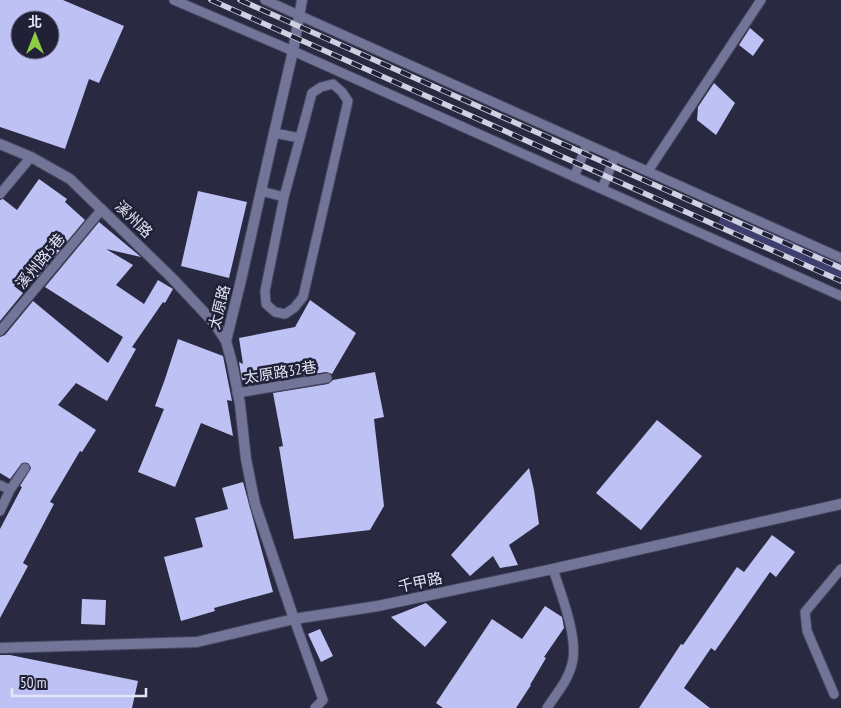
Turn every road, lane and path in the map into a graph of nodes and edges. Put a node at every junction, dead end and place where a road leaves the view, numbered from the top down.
1 (174, 0) edge
2 (265, 0) edge
3 (302, 0) edge
4 (761, 0) edge
5 (300, 15) junction
6 (292, 51) junction
7 (274, 133) junction
8 (300, 138) junction
9 (0, 144) edge
10 (588, 145) junction
11 (615, 156) junction
12 (30, 157) junction
13 (648, 171) junction
14 (574, 176) junction
15 (602, 189) junction
16 (261, 191) junction
17 (0, 194) edge
18 (284, 197) junction
19 (102, 209) junction
20 (841, 258) edge
21 (841, 296) edge
22 (0, 331) edge
23 (226, 341) junction
24 (327, 378) dead end
25 (237, 393) junction
26 (25, 468) dead end
27 (0, 485) edge
28 (10, 490) junction
29 (841, 504) edge
30 (0, 511) edge
31 (553, 569) junction
32 (841, 569) edge
33 (294, 619) junction
34 (0, 648) edge
35 (834, 694) dead end
36 (324, 704) edge
37 (315, 708) edge
38 (547, 708) edge

1 - 6 lane
2 - 5 lane
3 - 5 street, 太原路
4 - 13 lane
5 - 6 street, 太原路
5 - 10 lane
6 - 7 street, 太原路
6 - 14 lane
7 - 8 lane
7 - 16 street, 太原路
8 - 18 lane
8 - 18 lane
9 - 12 street, 溪州路
10 - 11 lane
10 - 14 lane
11 - 13 lane
11 - 15 lane
12 - 17 lane
12 - 19 street, 溪州路
13 - 20 lane
14 - 15 lane
15 - 21 lane
16 - 18 lane
16 - 23 street, 太原路
19 - 22 lane, 溪州路5巷
19 - 23 street, 溪州路
23 - 25 street, 太原路
24 - 25 lane, 太原路32巷
25 - 33 street, 太原路
26 - 28 lane
27 - 28 lane
28 - 30 lane
29 - 31 street, 千甲路
31 - 33 street, 千甲路
31 - 38 lane
32 - 35 lane
33 - 34 street, 千甲路
33 - 36 lane
36 - 37 lane

